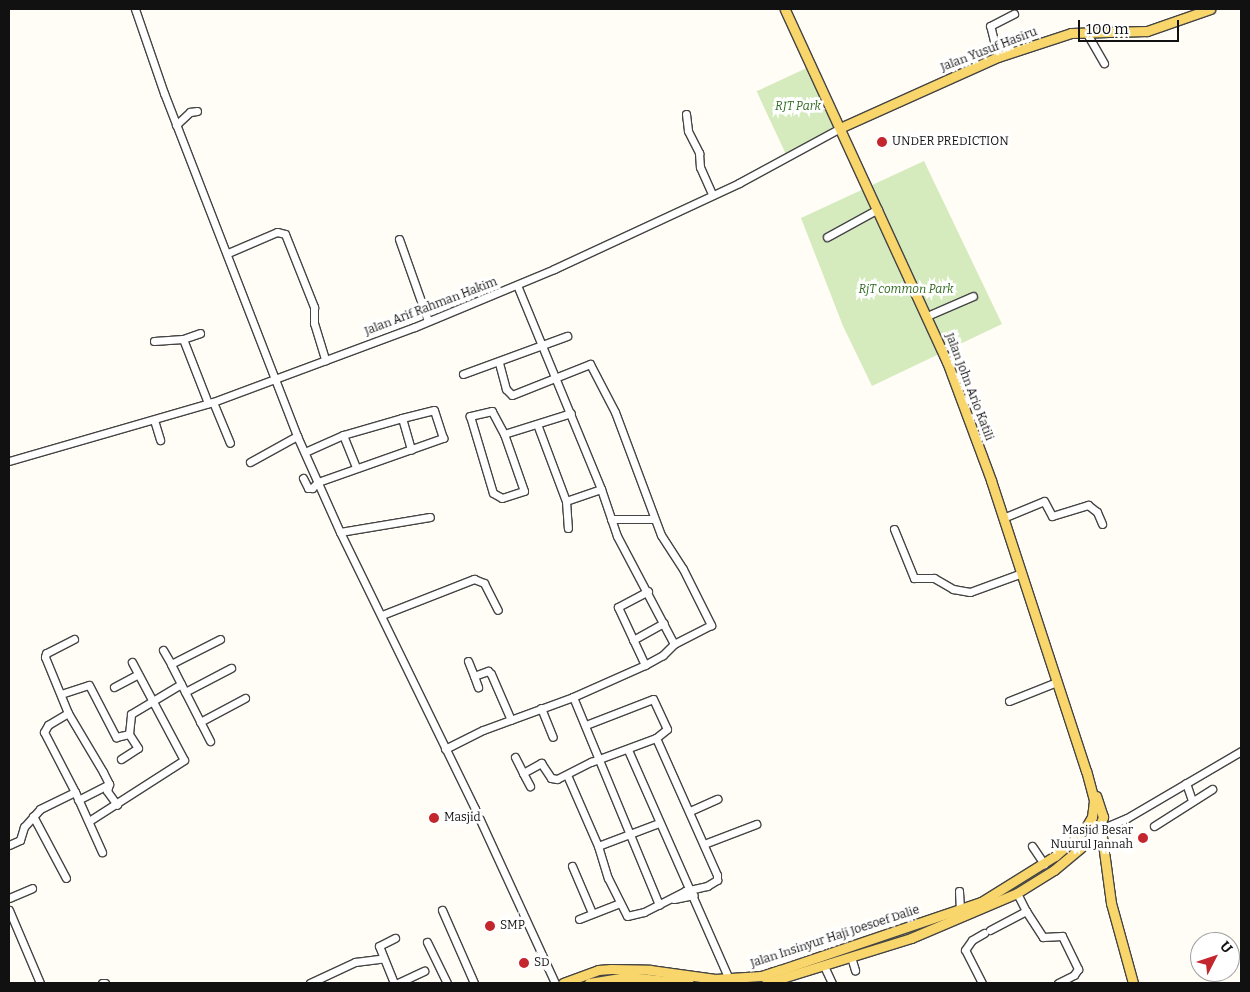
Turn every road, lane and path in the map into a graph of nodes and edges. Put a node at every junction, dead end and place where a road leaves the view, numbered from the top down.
1 (135, 9) edge
2 (785, 9) edge
3 (1210, 9) edge
4 (1014, 14) dead end
5 (1086, 32) junction
6 (998, 57) junction
7 (1104, 62) dead end
8 (197, 111) dead end
9 (686, 114) dead end
10 (176, 125) junction
11 (842, 127) junction
12 (706, 147) dead end
13 (699, 153) junction
14 (712, 194) junction
15 (878, 209) junction
16 (827, 237) dead end
17 (399, 239) dead end
18 (228, 253) junction
19 (517, 285) junction
20 (973, 296) dead end
21 (927, 316) junction
22 (428, 321) junction
23 (200, 333) dead end
24 (566, 336) dead end
25 (183, 338) junction
26 (154, 341) dead end
27 (542, 346) junction
28 (325, 360) junction
29 (499, 363) junction
30 (463, 374) dead end
31 (556, 376) junction
32 (274, 380) junction
33 (210, 402) junction
34 (571, 414) junction
35 (402, 418) junction
36 (154, 420) junction
37 (537, 424) junction
38 (504, 434) junction
39 (342, 435) junction
40 (297, 436) junction
41 (160, 440) dead end
42 (230, 443) dead end
43 (412, 450) junction
44 (305, 452) junction
45 (9, 462) edge
46 (250, 462) dead end
47 (356, 468) junction
48 (303, 478) dead end
49 (318, 482) junction
50 (602, 489) junction
51 (566, 501) junction
52 (430, 516) dead end
53 (611, 518) junction
54 (1003, 518) junction
55 (654, 519) junction
56 (1102, 524) dead end
57 (568, 528) dead end
58 (894, 529) dead end
59 (340, 532) junction
60 (1022, 573) junction
61 (648, 591) junction
62 (498, 610) dead end
63 (382, 615) junction
64 (664, 623) junction
65 (74, 639) dead end
66 (220, 639) dead end
67 (633, 640) junction
68 (674, 644) junction
69 (163, 650) dead end
70 (132, 662) dead end
71 (468, 662) dead end
72 (171, 664) junction
73 (645, 665) junction
74 (232, 668) dead end
75 (138, 674) junction
76 (474, 676) junction
77 (1057, 682) junction
78 (181, 684) junction
79 (114, 687) dead end
80 (478, 687) dead end
81 (185, 692) junction
82 (61, 694) junction
83 (573, 697) junction
84 (245, 698) dead end
85 (152, 701) junction
86 (1009, 701) dead end
87 (541, 708) junction
88 (68, 713) junction
89 (511, 720) junction
90 (200, 722) junction
91 (586, 725) junction
92 (129, 734) junction
93 (553, 737) dead end
94 (656, 738) junction
95 (210, 742) dead end
96 (445, 749) junction
97 (628, 750) junction
98 (1241, 751) edge
99 (515, 757) dead end
100 (121, 759) dead end
101 (599, 760) junction
102 (523, 773) junction
103 (567, 775) junction
104 (108, 784) junction
105 (1186, 784) junction
106 (530, 786) dead end
107 (1212, 789) dead end
108 (1092, 790) junction
109 (75, 792) junction
110 (78, 800) junction
111 (717, 800) dead end
112 (1192, 800) junction
113 (116, 805) junction
114 (690, 811) junction
115 (33, 816) junction
116 (89, 821) junction
117 (659, 824) junction
118 (756, 824) dead end
119 (1089, 826) junction
120 (1154, 826) dead end
121 (1101, 829) junction
122 (628, 835) junction
123 (704, 844) junction
124 (9, 845) edge
125 (598, 846) junction
126 (1032, 846) dead end
127 (102, 852) dead end
128 (1044, 864) junction
129 (572, 866) dead end
130 (66, 878) dead end
131 (32, 888) dead end
132 (959, 891) dead end
133 (692, 892) junction
134 (1017, 893) junction
135 (9, 898) edge
136 (620, 903) junction
137 (659, 905) junction
138 (9, 910) edge
139 (442, 910) dead end
140 (960, 910) junction
141 (1026, 911) junction
142 (592, 913) junction
143 (579, 919) dead end
144 (394, 938) dead end
145 (427, 942) dead end
146 (851, 957) junction
147 (382, 959) junction
148 (824, 966) junction
149 (855, 970) dead end
150 (424, 971) dead end
151 (729, 979) junction
152 (602, 981) edge
153 (660, 981) edge
154 (40, 983) edge
155 (310, 983) edge
156 (394, 983) edge
157 (398, 983) edge
158 (447, 983) edge
159 (474, 983) edge
160 (555, 983) edge
161 (563, 983) edge
162 (589, 983) edge
163 (688, 983) edge
164 (766, 983) edge
165 (832, 983) edge
166 (982, 983) edge
167 (1058, 983) edge
168 (1133, 983) edge

1 - 10 street
2 - 11 main road, Jalan John Ario Katili
3 - 5 main road, Jalan Yusuf Hasiru
4 - 6 street
5 - 6 main road, Jalan Yusuf Hasiru
5 - 7 street
6 - 11 main road, Jalan Yusuf Hasiru
8 - 10 street
9 - 13 street
10 - 18 street
11 - 14 street, Jalan Arif Rahman Hakim
11 - 15 main road, Jalan John Ario Katili
12 - 13 street
13 - 14 street
14 - 19 street, Jalan Arif Rahman Hakim
15 - 16 street
15 - 21 main road, Jalan John Ario Katili
17 - 22 street
18 - 28 street
18 - 32 street
19 - 22 street, Jalan Arif Rahman Hakim
19 - 27 street
20 - 21 street
21 - 54 main road, Jalan John Ario Katili
22 - 28 street, Jalan Arif Rahman Hakim
23 - 25 street
24 - 27 street
25 - 26 street
25 - 33 street
27 - 29 street
27 - 31 street
28 - 32 street, Jalan Arif Rahman Hakim
29 - 30 street
29 - 31 street
31 - 34 street
31 - 55 street
32 - 33 street, Jalan Arif Rahman Hakim
32 - 40 street
33 - 36 street, Jalan Arif Rahman Hakim
33 - 42 street
34 - 37 street
34 - 50 street
35 - 39 street
35 - 43 street
35 - 43 street
36 - 41 street
36 - 45 street, Jalan Arif Rahman Hakim
37 - 38 street
37 - 51 street
38 - 38 street
39 - 44 street
39 - 47 street
40 - 44 street
40 - 46 street
43 - 47 street
44 - 49 street
47 - 49 street
48 - 49 street
49 - 59 street
50 - 51 street
50 - 53 street
51 - 57 street
52 - 59 street
53 - 55 street
53 - 61 street
54 - 56 street
54 - 60 main road, Jalan John Ario Katili
55 - 68 street
58 - 60 street
59 - 63 street
60 - 77 main road, Jalan John Ario Katili
61 - 64 street
61 - 67 street
62 - 63 street
63 - 96 street
64 - 67 street
64 - 68 street
65 - 82 street
66 - 72 street
67 - 73 street
68 - 73 street
69 - 72 street
70 - 75 street
71 - 76 street
72 - 78 street
73 - 83 street
74 - 81 street
75 - 79 street
75 - 85 street
76 - 80 street
76 - 89 street
77 - 86 street
77 - 108 main road, Jalan John Ario Katili
78 - 81 street
78 - 85 street
81 - 90 street
82 - 88 street
82 - 92 street
83 - 87 street
83 - 91 street
84 - 90 street
85 - 92 street
85 - 113 street
87 - 89 street
87 - 93 street
88 - 104 street
88 - 109 street
89 - 96 street
90 - 95 street
91 - 94 street
91 - 101 street
92 - 100 street
94 - 97 street
94 - 114 street
96 - 160 street
97 - 101 street
97 - 117 street
98 - 105 street
99 - 102 street
101 - 103 street
101 - 122 street
102 - 103 street
102 - 106 street
103 - 125 street
104 - 110 street
104 - 113 street
105 - 112 street
105 - 121 street
107 - 112 street
108 - 119 main road, Jalan John Ario Katili
108 - 121 main road, Jalan John Ario Katili
109 - 110 street
109 - 115 street
110 - 116 street
111 - 114 street
112 - 120 street
113 - 116 street
114 - 123 street
115 - 124 street
115 - 130 street
116 - 127 street
117 - 122 street
117 - 133 street
118 - 123 street
119 - 121 street
119 - 128 main road, Jalan Insinyur Haji Joesoef Dalie
121 - 134 main road, Jalan Insinyur Haji Joesoef Dalie
121 - 168 main road, Jalan John Ario Katili
122 - 125 street
122 - 137 street
123 - 133 street
125 - 136 street
126 - 128 street
128 - 140 main road, Jalan Insinyur Haji Joesoef Dalie
129 - 142 street
131 - 135 street
132 - 140 street
133 - 137 street
133 - 151 street
134 - 141 street
134 - 146 main road, Jalan Insinyur Haji Joesoef Dalie
136 - 137 street
136 - 142 street
138 - 154 street
139 - 159 street
140 - 151 main road, Jalan Insinyur Haji Joesoef Dalie
141 - 166 street
141 - 167 street
142 - 143 street
144 - 147 street
145 - 158 street
146 - 148 main road, Jalan Insinyur Haji Joesoef Dalie
146 - 149 street
147 - 155 street
147 - 156 street
148 - 164 main road, Jalan Insinyur Haji Joesoef Dalie
148 - 165 street
150 - 157 street
151 - 161 main road, Jalan Insinyur Haji Joesoef Dalie
152 - 153 main road
152 - 162 main road
153 - 163 main road

